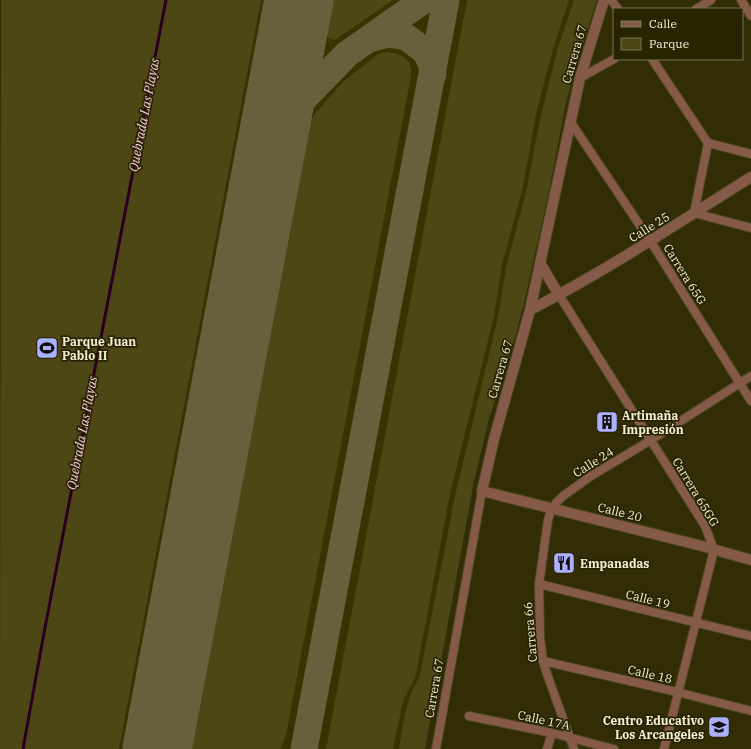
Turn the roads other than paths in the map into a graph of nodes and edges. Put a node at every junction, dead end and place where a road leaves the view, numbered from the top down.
1 (604, 0) edge
2 (611, 0) edge
3 (711, 0) edge
4 (741, 0) edge
5 (617, 8) edge
6 (698, 8) edge
7 (751, 16) edge
8 (613, 60) edge
9 (653, 60) edge
10 (580, 78) junction
11 (570, 121) junction
12 (708, 143) junction
13 (751, 154) edge
14 (751, 177) edge
15 (694, 213) junction
16 (751, 228) edge
17 (651, 242) junction
18 (540, 263) junction
19 (559, 295) junction
20 (530, 310) junction
21 (751, 376) edge
22 (740, 384) junction
23 (751, 401) edge
24 (651, 440) junction
25 (482, 491) junction
26 (552, 508) junction
27 (714, 550) junction
28 (751, 560) edge
29 (539, 584) junction
30 (694, 622) junction
31 (751, 636) edge
32 (543, 661) junction
33 (678, 692) junction
34 (751, 711) edge
35 (469, 716) dead end
36 (552, 733) junction
37 (570, 737) junction
38 (436, 749) edge
39 (547, 749) edge
40 (574, 749) edge
41 (614, 749) edge
42 (664, 749) edge

1 - 10 street, Carrera 67
2 - 5 street
3 - 6 street
4 - 7 street
8 - 10 street
9 - 12 street
10 - 11 street, Carrera 67
11 - 17 street, Carrera 65G
11 - 18 street, Carrera 67
12 - 13 street
12 - 15 street
14 - 15 street, Calle 25
15 - 16 street
15 - 17 street, Calle 25
17 - 19 street, Calle 25
17 - 22 street, Carrera 65G
18 - 19 street
18 - 20 street, Carrera 67
19 - 20 street, Calle 25
19 - 24 street, Carrera 65GG
20 - 25 street, Carrera 67
21 - 22 street, Calle 24
22 - 23 street, Carrera 65G
22 - 24 street, Calle 24
24 - 26 street, Calle 24
24 - 27 street, Carrera 65GG
25 - 26 street, Calle 20
25 - 38 street, Carrera 67
26 - 27 street, Calle 20
26 - 29 street, Carrera 66
27 - 28 street, Calle 20
27 - 30 street
29 - 30 street, Calle 19
29 - 32 street, Carrera 66
30 - 31 street, Calle 19
30 - 33 street
32 - 33 street, Calle 18
32 - 37 street, Carrera 66
33 - 34 street, Calle 18
33 - 42 street
35 - 36 street, Calle 17A
36 - 37 street, Calle 17A
36 - 39 street
37 - 40 street, Carrera 66
37 - 41 street, Calle 17A

